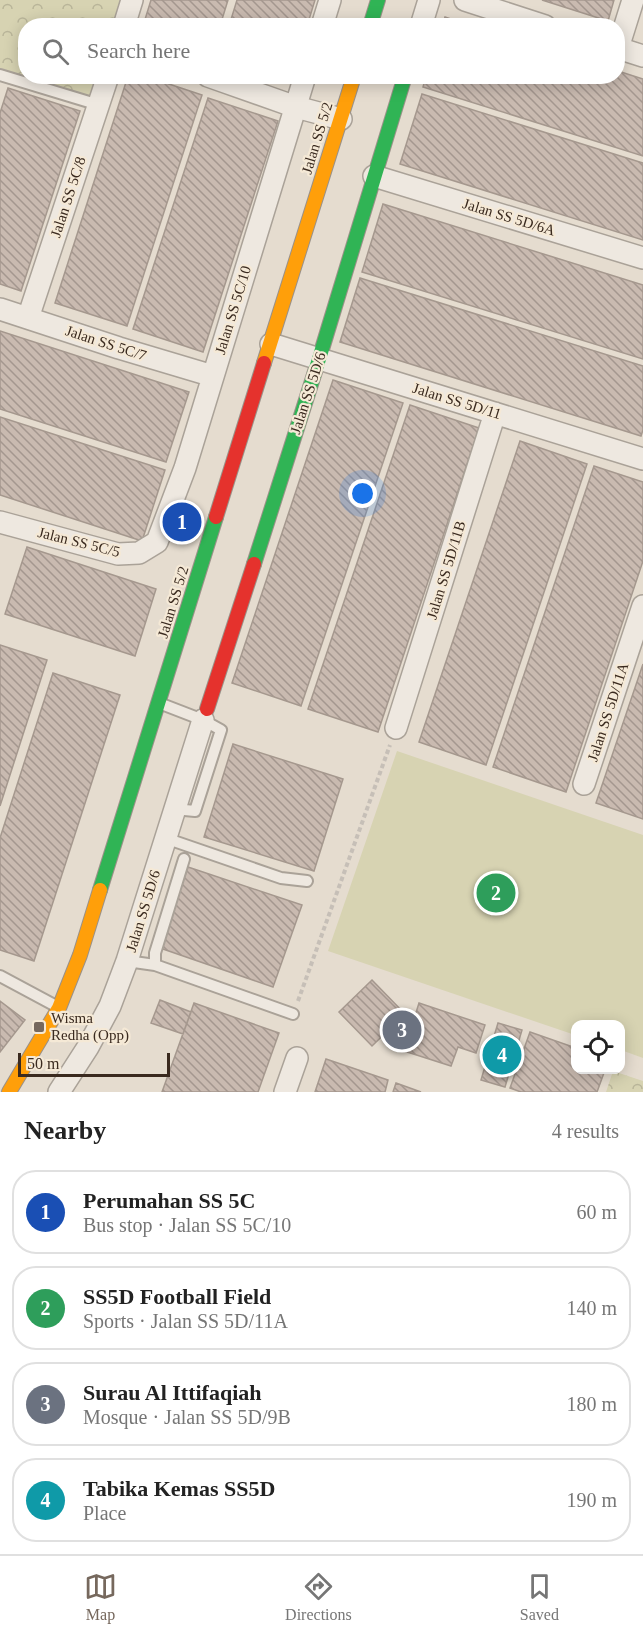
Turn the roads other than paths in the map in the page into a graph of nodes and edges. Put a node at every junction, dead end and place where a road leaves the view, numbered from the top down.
1 (132, 0) edge
2 (330, 0) edge
3 (378, 0) edge
4 (429, 0) edge
5 (465, 0) edge
6 (633, 0) edge
7 (126, 18) edge
8 (324, 18) edge
9 (372, 18) edge
10 (423, 18) edge
11 (521, 18) edge
12 (625, 26) edge
13 (625, 50) edge
14 (643, 56) edge
15 (0, 75) edge
16 (18, 80) edge
17 (30, 84) edge
18 (106, 84) edge
19 (231, 84) edge
20 (303, 84) edge
21 (352, 84) edge
22 (403, 84) edge
23 (99, 105) junction
24 (296, 107) junction
25 (341, 119) junction
26 (374, 176) junction
27 (643, 258) edge
28 (0, 309) edge
29 (28, 318) junction
30 (271, 344) junction
31 (319, 359) junction
32 (213, 376) junction
33 (495, 413) junction
34 (643, 459) edge
35 (1, 524) edge
36 (157, 542) joint
37 (643, 606) edge
38 (159, 702) junction
39 (205, 714) junction
40 (396, 728) road end
41 (584, 784) dead end
42 (165, 838) junction
43 (184, 859) dead end
44 (307, 881) dead end
45 (127, 961) junction
46 (155, 965) junction
47 (0, 976) edge
48 (59, 1008) junction
49 (293, 1014) road end
50 (297, 1058) dead end
51 (9, 1092) edge
52 (59, 1092) edge
53 (285, 1092) edge

1 - 7 street
2 - 8 street
3 - 9 street
4 - 10 street
5 - 11 street
6 - 12 street
13 - 14 street
15 - 16 lane
17 - 23 lane
18 - 23 street, Jalan SS 5C/8
19 - 24 street
20 - 24 street, Jalan SS 5C/10
21 - 25 street, Jalan SS 5/2
22 - 26 street, Jalan SS 5D/6
23 - 29 street, Jalan SS 5C/8
24 - 25 street
24 - 32 street, Jalan SS 5C/10
25 - 30 street, Jalan SS 5/2
26 - 27 street, Jalan SS 5D/6A
26 - 31 street, Jalan SS 5D/6
28 - 29 street, Jalan SS 5C/7
29 - 32 street, Jalan SS 5C/7
30 - 31 street, Jalan SS 5D/11
30 - 38 street, Jalan SS 5/2
31 - 33 street, Jalan SS 5D/11
31 - 39 street, Jalan SS 5D/6
32 - 36 street, Jalan SS 5C/10
33 - 34 street, Jalan SS 5D/11
33 - 40 street, Jalan SS 5D/11B
35 - 36 street, Jalan SS 5C/5
37 - 41 street, Jalan SS 5D/11A
38 - 39 lane
38 - 48 street, Jalan SS 5/2
39 - 42 street, Jalan SS 5D/6
42 - 44 lane
42 - 45 street, Jalan SS 5D/6
43 - 46 lane
45 - 46 lane
45 - 52 street, Jalan SS 5D/6
46 - 49 lane
47 - 48 lane
48 - 51 street, Jalan SS 5/2
50 - 53 street

